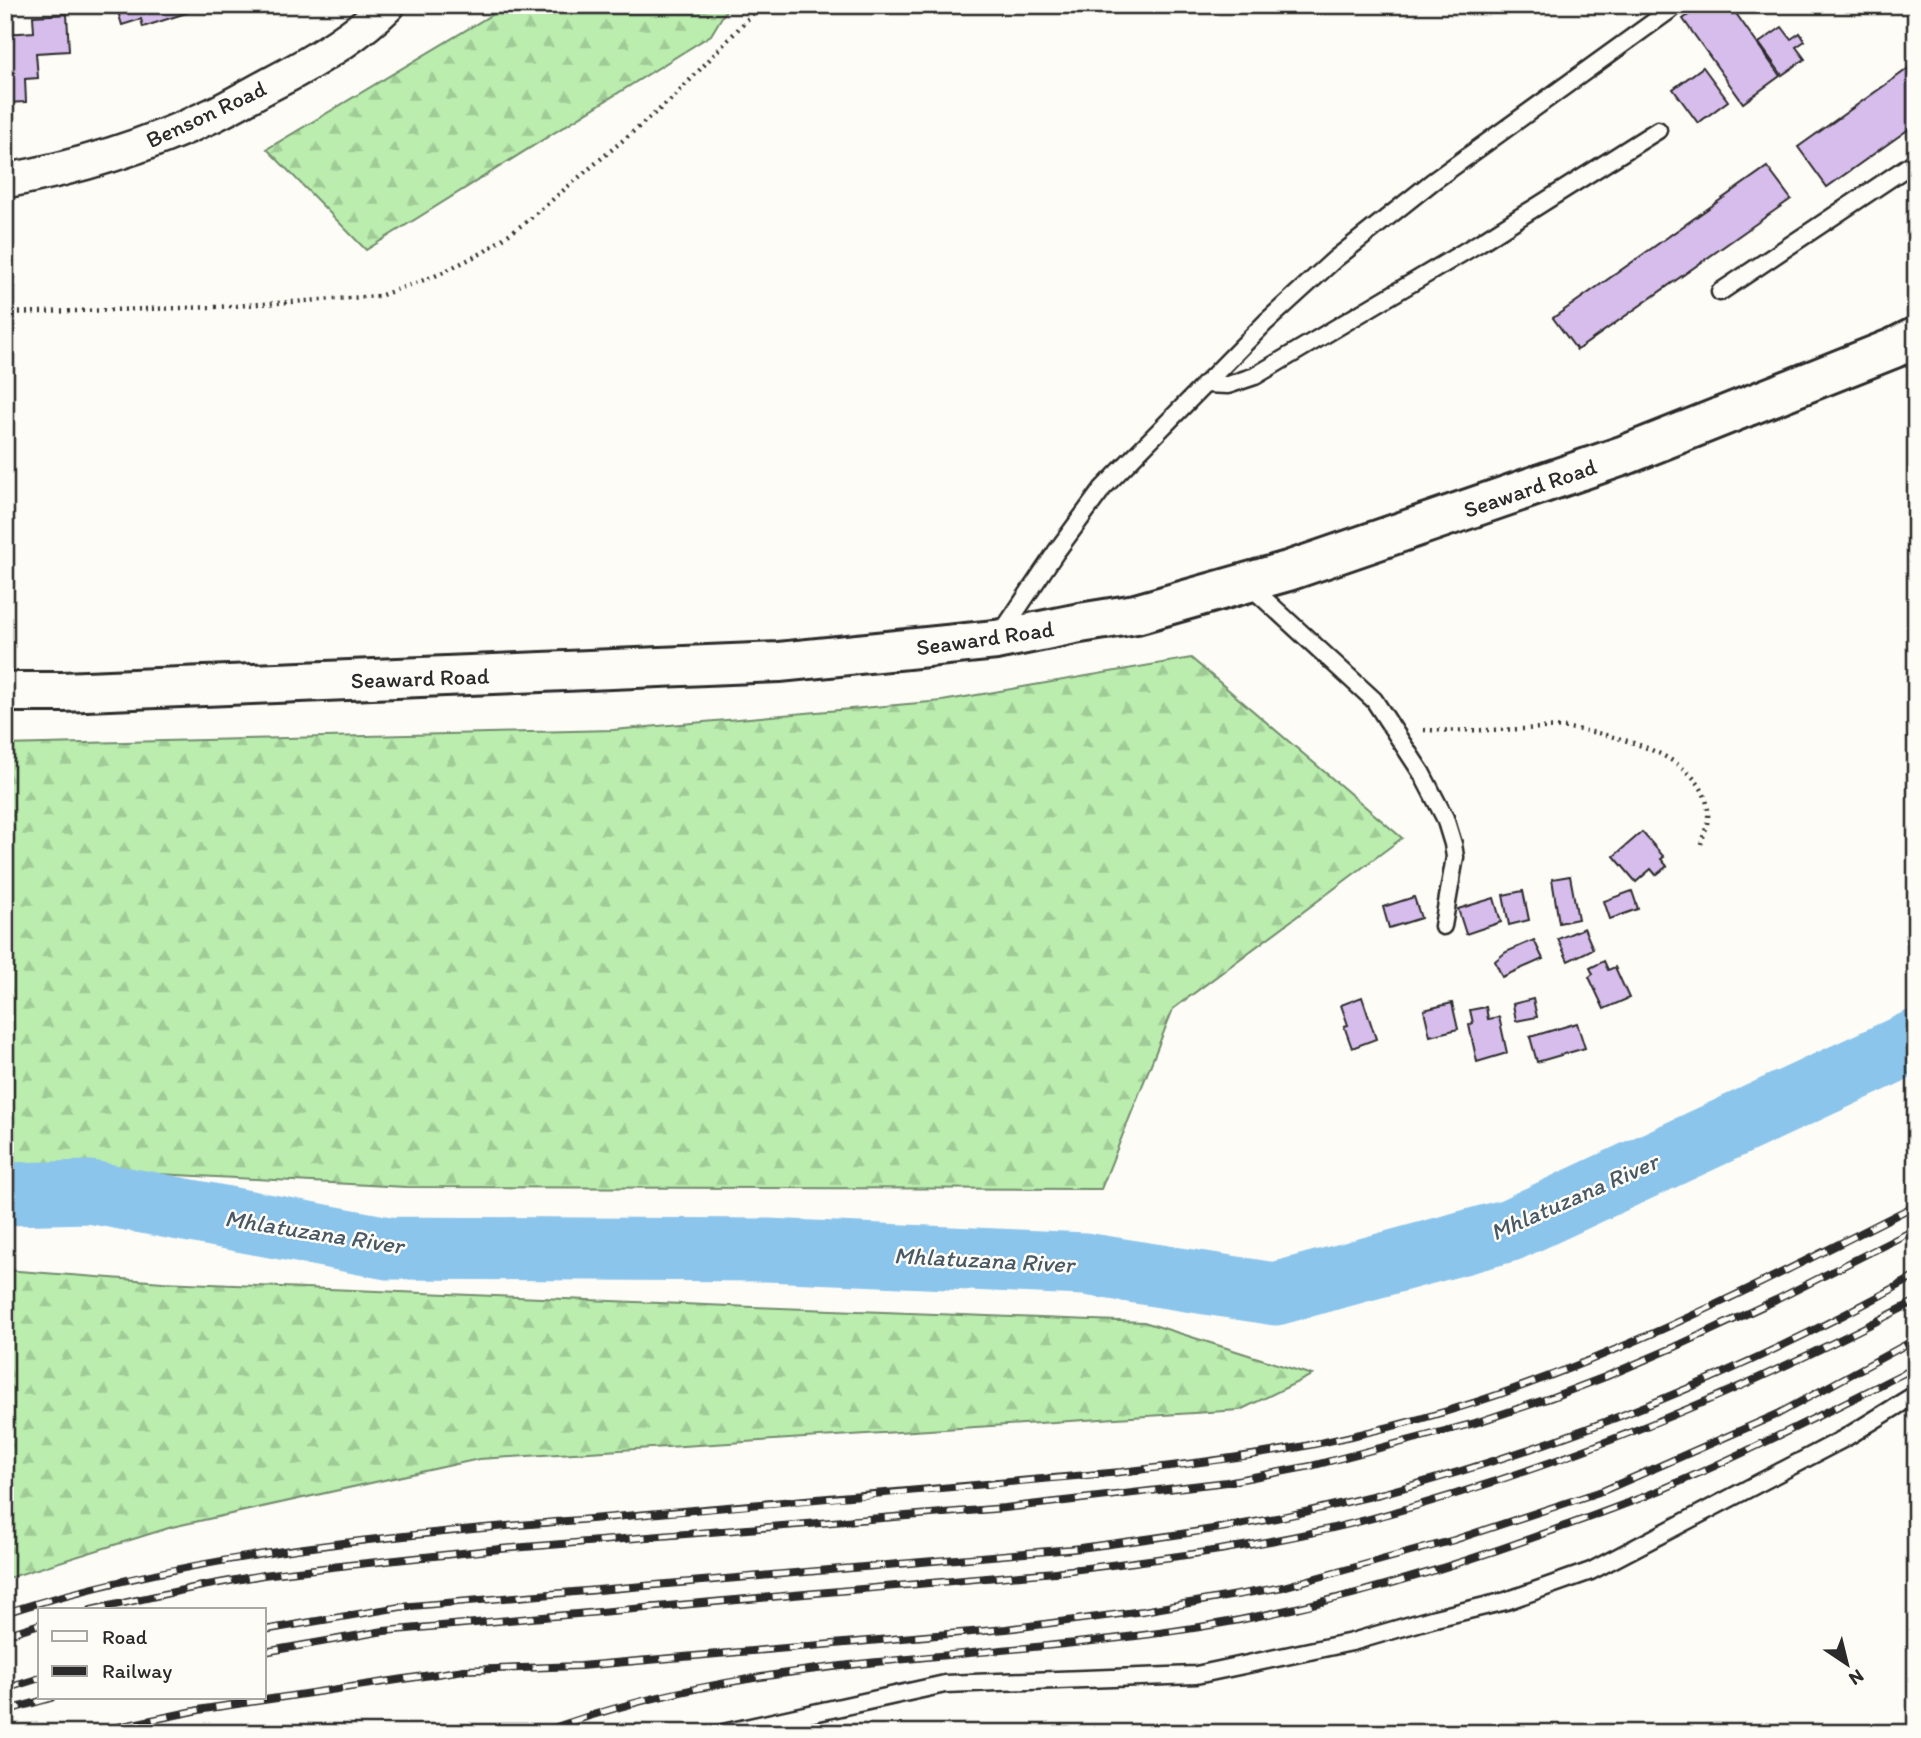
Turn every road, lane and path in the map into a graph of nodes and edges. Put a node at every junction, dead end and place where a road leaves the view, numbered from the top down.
1 (388, 5) edge
2 (761, 5) edge
3 (1677, 5) edge
4 (1658, 130) dead end
5 (1916, 161) edge
6 (5, 181) edge
7 (1720, 292) dead end
8 (5, 313) edge
9 (1916, 337) edge
10 (1204, 384) junction
11 (1247, 583) junction
12 (996, 640) junction
13 (5, 692) edge
14 (1394, 728) junction
15 (1701, 844) dead end
16 (1443, 926) dead end
17 (1916, 1394) edge
18 (723, 1733) edge

1 - 6 street, Benson Road
2 - 8 path
3 - 10 lane
4 - 10 lane
5 - 7 lane
9 - 11 street, Seaward Road
10 - 12 lane
11 - 12 street, Seaward Road
11 - 14 lane
12 - 13 street, Seaward Road
14 - 15 path
14 - 16 lane
17 - 18 lane

